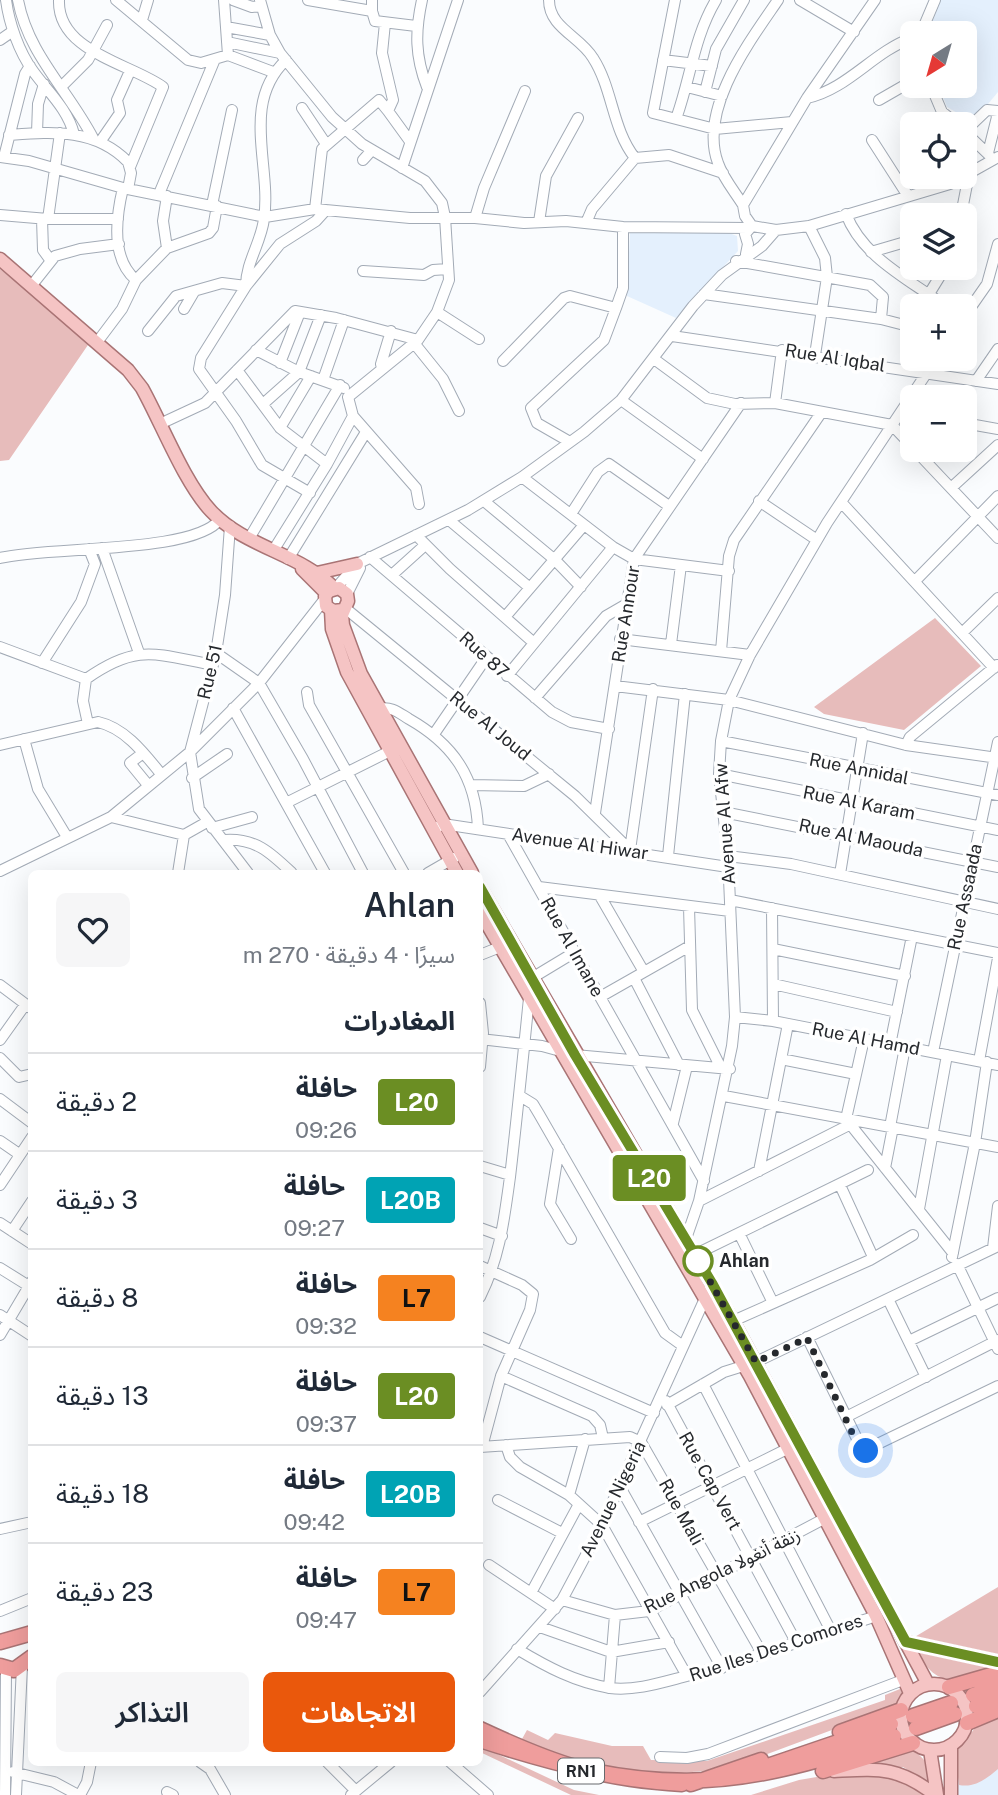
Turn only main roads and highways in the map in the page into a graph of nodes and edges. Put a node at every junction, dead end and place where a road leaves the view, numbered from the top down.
1 (0, 259) edge
2 (364, 561) road end
3 (293, 562) junction
4 (317, 573) junction
5 (335, 600) junction
6 (438, 827) junction
7 (455, 870) edge
8 (470, 870) edge
9 (483, 893) edge
10 (483, 917) edge
11 (526, 981) junction
12 (750, 1363) junction
13 (28, 1634) edge
14 (4, 1640) edge
15 (906, 1642) junction
16 (27, 1661) edge
17 (998, 1662) edge
18 (2, 1668) edge
19 (998, 1673) edge
20 (928, 1684) junction
21 (998, 1686) edge
22 (949, 1687) junction
23 (910, 1693) junction
24 (998, 1698) edge
25 (998, 1710) edge
26 (958, 1713) junction
27 (910, 1718) junction
28 (483, 1730) edge
29 (483, 1741) edge
30 (913, 1743) junction
31 (951, 1746) junction
32 (930, 1751) junction
33 (820, 1772) junction
34 (691, 1784) junction
35 (722, 1788) junction
36 (936, 1795) edge
37 (951, 1795) edge

1 - 3 main road
2 - 4 main road
3 - 4 main road
3 - 5 main road
4 - 5 main road
5 - 6 main road
5 - 6 main road
6 - 7 main road
6 - 8 main road
9 - 11 main road
10 - 11 main road
11 - 12 main road
11 - 12 main road
12 - 15 main road
12 - 23 main road
13 - 14 highway
14 - 16 highway
15 - 17 main road
15 - 20 main road
16 - 18 highway
19 - 22 highway
20 - 22 main road
20 - 23 main road
21 - 24 highway
22 - 26 main road
23 - 27 main road
25 - 26 highway
26 - 27 highway
26 - 31 main road
27 - 30 main road
27 - 34 highway
28 - 34 highway, RN1
29 - 35 highway, RN1
30 - 32 main road
30 - 33 highway
31 - 32 main road
31 - 37 main road
32 - 36 main road
33 - 35 highway
33 - 36 main road
34 - 35 highway, RN1

